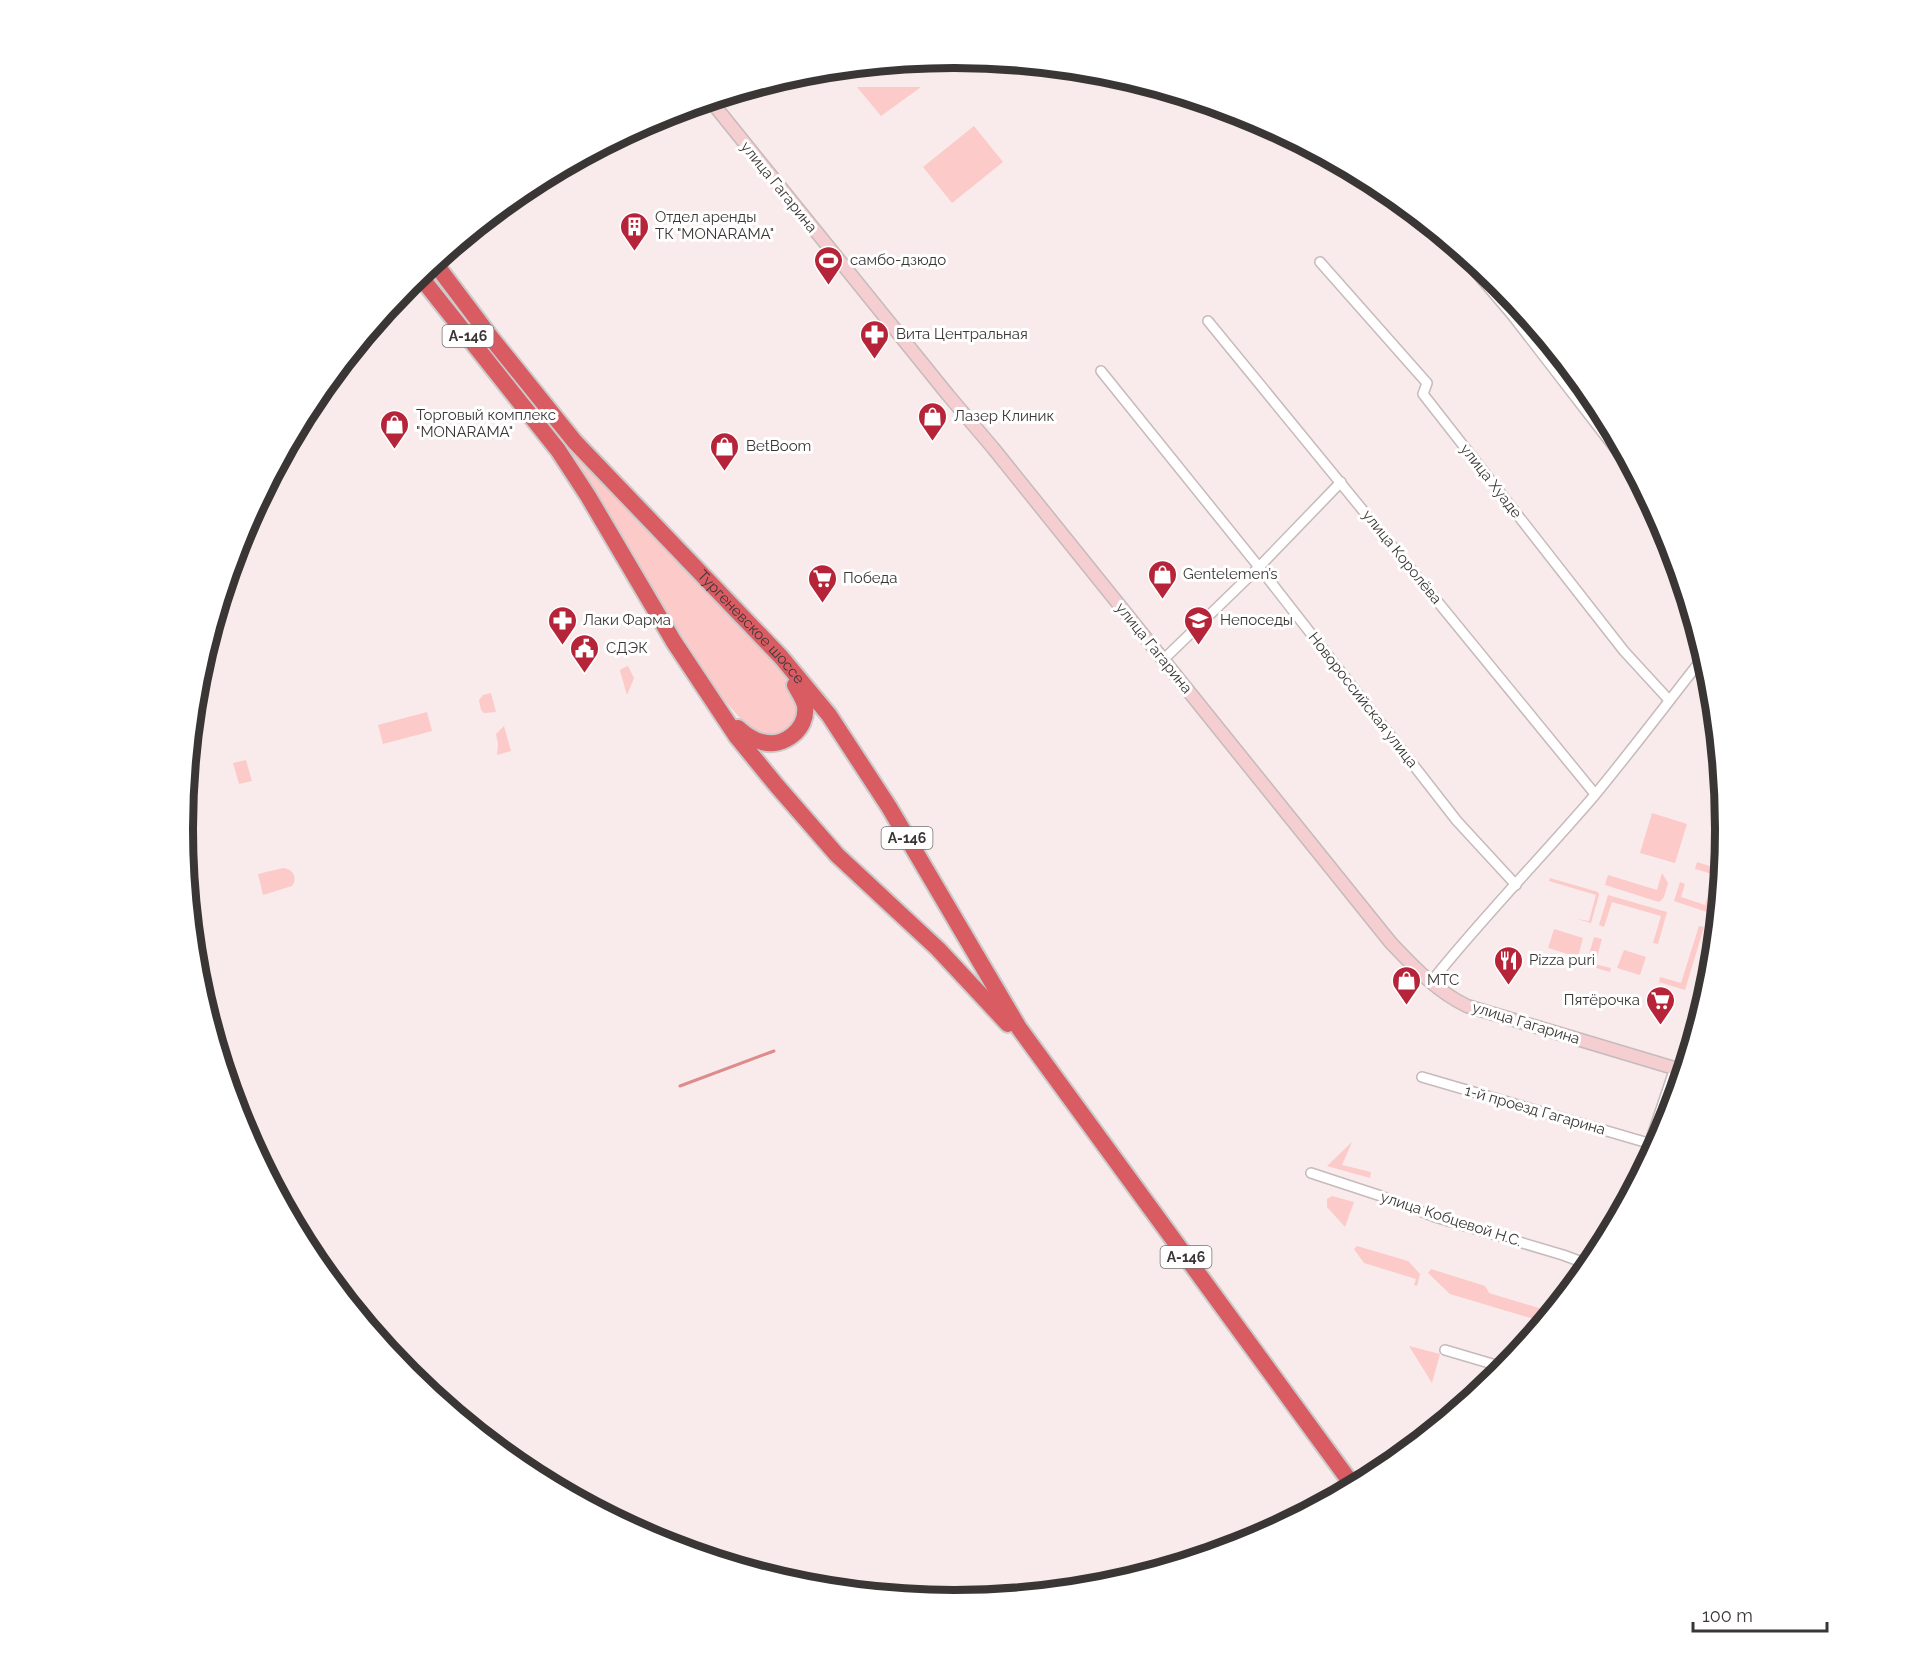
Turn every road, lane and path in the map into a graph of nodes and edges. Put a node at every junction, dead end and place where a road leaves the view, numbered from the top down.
1 (715, 106) edge
2 (1320, 262) dead end
3 (439, 269) edge
4 (425, 282) edge
5 (1485, 283) edge
6 (1512, 315) joint
7 (1208, 321) dead end
8 (1101, 371) dead end
9 (1608, 439) edge
10 (1341, 482) junction
11 (1259, 567) junction
12 (781, 657) junction
13 (1163, 660) junction
14 (1697, 664) edge
15 (1669, 700) junction
16 (721, 713) junction
17 (1595, 794) junction
18 (1516, 885) junction
19 (1431, 982) junction
20 (1017, 1030) junction
21 (1678, 1068) edge
22 (1422, 1077) dead end
23 (1648, 1143) edge
24 (1311, 1173) dead end
25 (1581, 1262) edge
26 (1445, 1350) dead end
27 (1495, 1365) edge
28 (1349, 1480) edge
29 (1343, 1483) edge

1 - 13 street, улица Гагарина
2 - 15 street, улица Хуаде
3 - 12 highway, Тургеневское шоссе / А-146
4 - 16 highway, А-146
5 - 6 street
6 - 9 street
7 - 10 street, улица Королёва
8 - 11 street, Новороссийская улица
10 - 11 street
10 - 17 street, улица Королёва
11 - 13 street
11 - 18 street, Новороссийская улица
12 - 16 highway, А-146
12 - 20 highway, Тургеневское шоссе / А-146
13 - 19 street, улица Гагарина
14 - 15 street
15 - 17 street
16 - 20 highway, А-146
17 - 18 street
18 - 19 street
19 - 21 street, улица Гагарина
20 - 28 highway, А-146
20 - 29 highway, А-146
22 - 23 street, 1-й проезд Гагарина
24 - 25 street, улица Кобцевой Н.С.
26 - 27 street

